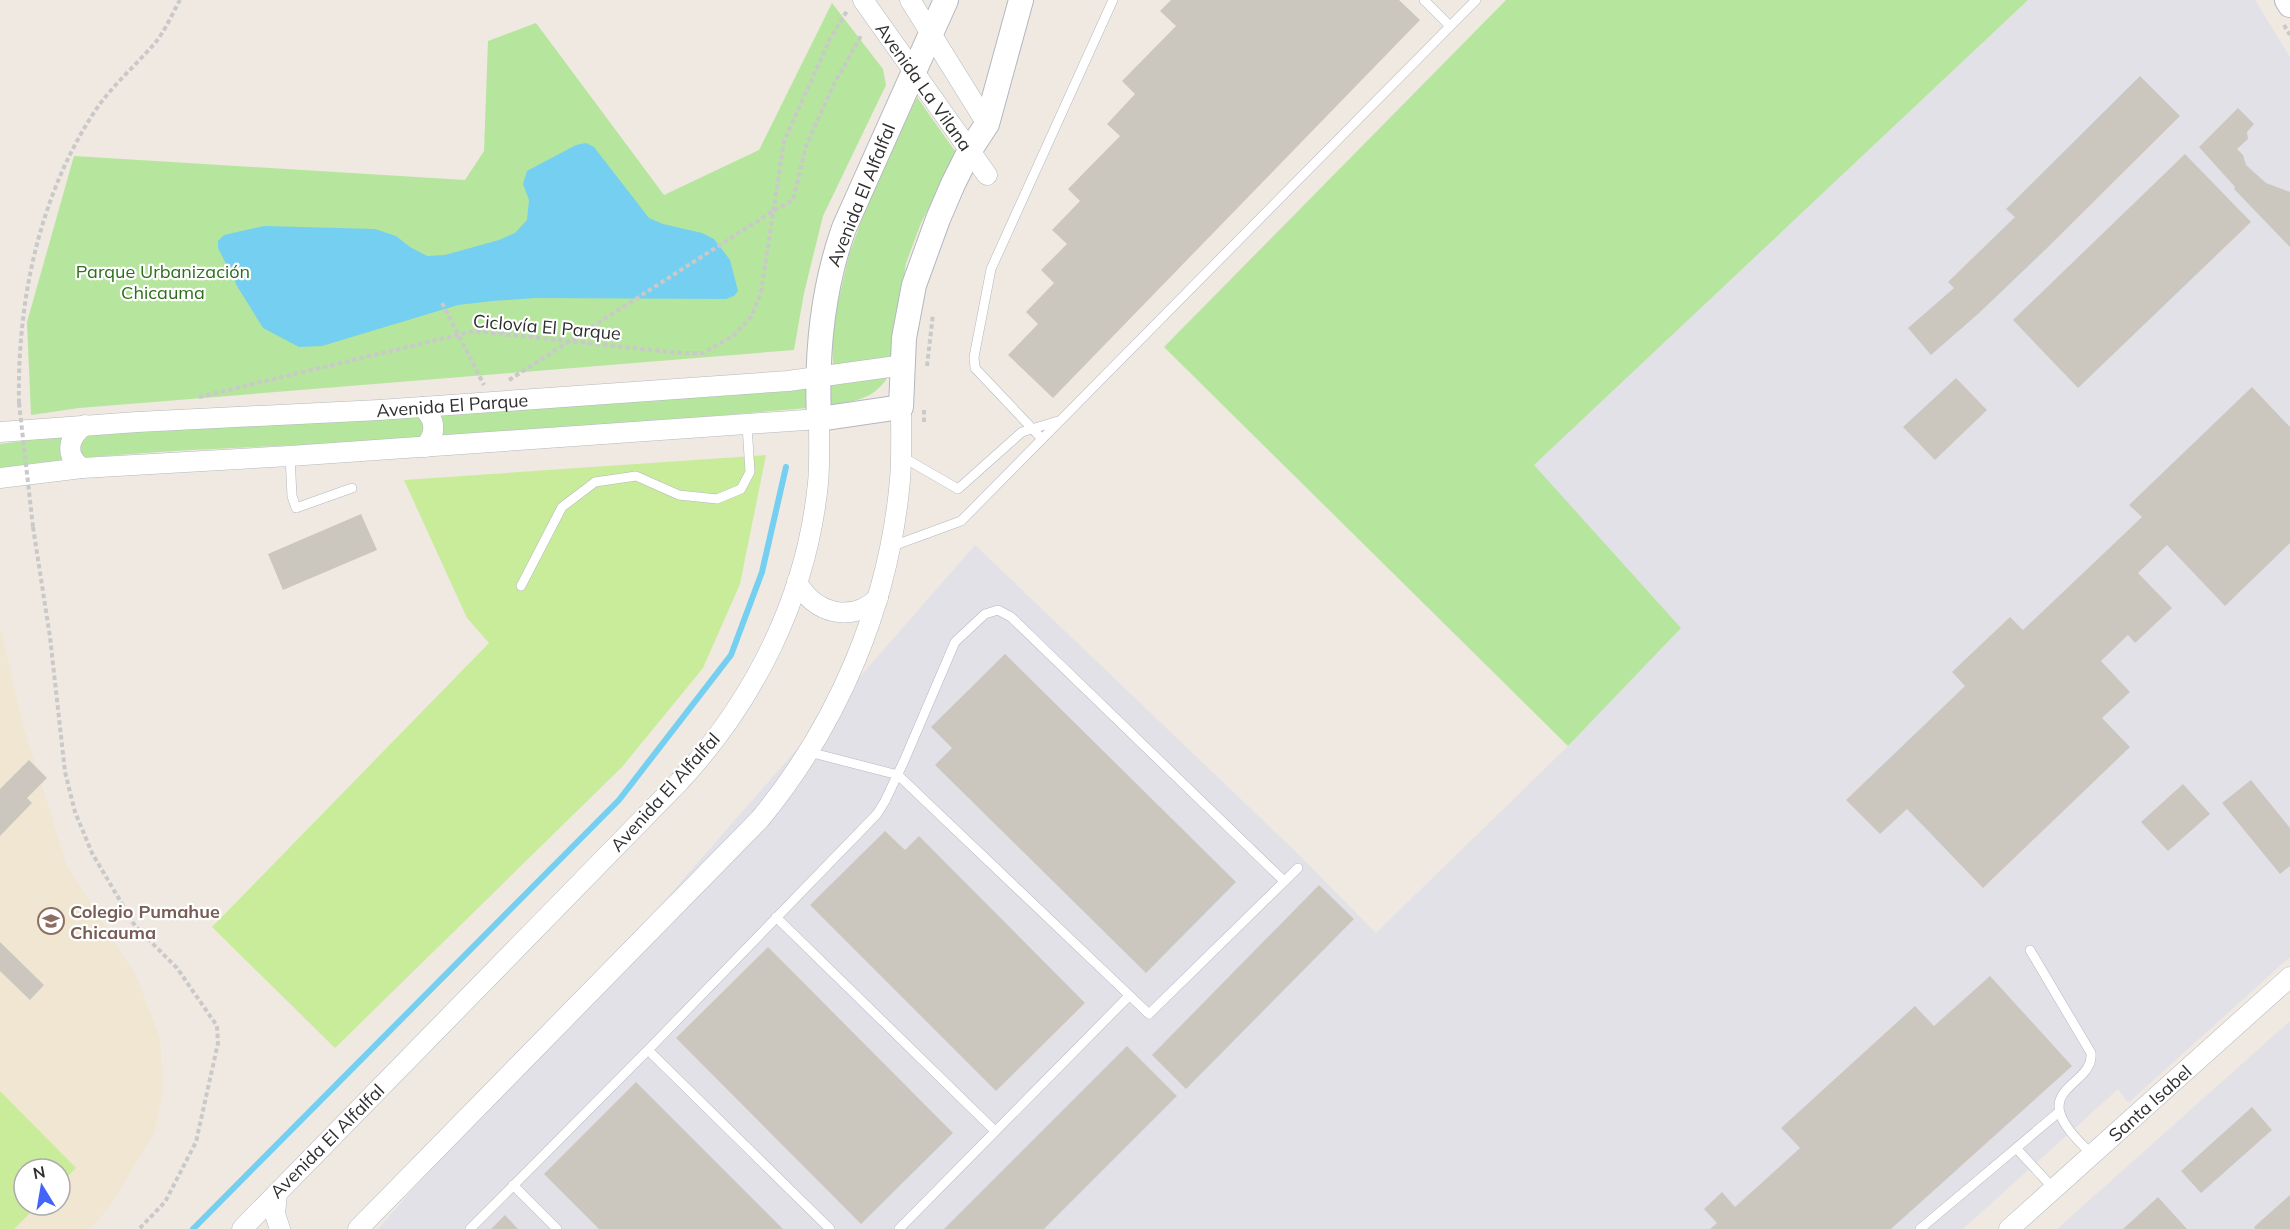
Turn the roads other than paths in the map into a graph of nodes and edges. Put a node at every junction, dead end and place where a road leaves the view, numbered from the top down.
1 (910, 0) edge
2 (946, 0) edge
3 (1021, 0) edge
4 (1113, 0) edge
5 (1424, 0) edge
6 (1476, 0) edge
7 (2287, 0) edge
8 (2290, 5) edge
9 (861, 8) edge
10 (1450, 26) junction
11 (931, 34) junction
12 (912, 72) junction
13 (987, 124) junction
14 (970, 150) junction
15 (987, 175) dead end
16 (915, 366) junction
17 (817, 377) junction
18 (912, 406) junction
19 (422, 407) junction
20 (819, 419) junction
21 (1061, 420) junction
22 (85, 425) junction
23 (747, 425) junction
24 (1032, 429) junction
25 (0, 432) edge
26 (1042, 439) junction
27 (426, 447) junction
28 (290, 456) junction
29 (901, 456) junction
30 (82, 468) junction
31 (0, 478) edge
32 (352, 488) dead end
33 (890, 547) junction
34 (797, 582) junction
35 (521, 586) dead end
36 (878, 598) junction
37 (809, 752) junction
38 (897, 775) junction
39 (1298, 868) dead end
40 (1284, 881) junction
41 (776, 916) junction
42 (2030, 950) dead end
43 (2290, 977) edge
44 (1129, 996) junction
45 (648, 1050) junction
46 (2059, 1112) junction
47 (995, 1131) junction
48 (2016, 1148) junction
49 (2092, 1155) junction
50 (513, 1185) junction
51 (2054, 1189) junction
52 (277, 1193) junction
53 (242, 1229) edge
54 (280, 1229) edge
55 (358, 1229) edge
56 (470, 1229) edge
57 (557, 1229) edge
58 (830, 1229) edge
59 (899, 1229) edge
60 (1920, 1229) edge
61 (2009, 1229) edge

1 - 11 street, Avenida La Vilana
2 - 11 street, Avenida El Alfalfal
3 - 13 street
4 - 24 lane
5 - 10 lane
6 - 10 lane
7 - 8 street
9 - 12 street, Avenida La Vilana
10 - 21 lane
11 - 12 street, Avenida El Alfalfal
11 - 13 street, Avenida La Vilana
12 - 14 street, Avenida La Vilana
12 - 17 street, Avenida El Alfalfal
13 - 14 street
14 - 15 street, Avenida La Vilana
14 - 16 street
16 - 17 street, Avenida El Parque
16 - 18 street
17 - 19 street, Avenida El Parque
17 - 20 street, Avenida El Alfalfal
18 - 20 street
18 - 29 street
19 - 22 street, Avenida El Parque
19 - 27 street
20 - 23 street
20 - 34 street, Avenida El Alfalfal
21 - 24 lane
21 - 26 lane
22 - 25 street, Avenida El Parque
22 - 30 street
23 - 27 street
23 - 35 lane
24 - 26 lane
24 - 29 lane
26 - 33 lane
27 - 28 street
28 - 30 street
28 - 32 lane
29 - 33 street
30 - 31 street
33 - 36 street
34 - 36 street
34 - 52 street, Avenida El Alfalfal
36 - 37 street
37 - 38 lane
37 - 55 street
38 - 40 lane
38 - 41 lane
38 - 44 lane
39 - 40 lane
40 - 44 lane
41 - 45 lane
41 - 47 lane
42 - 46 lane
43 - 49 street, Santa Isabel
44 - 47 lane
45 - 50 lane
45 - 58 lane
46 - 48 lane
46 - 49 lane
47 - 59 lane
48 - 51 lane
48 - 60 lane
49 - 51 street, Santa Isabel
50 - 56 lane
50 - 57 lane
51 - 61 street, Santa Isabel
52 - 53 street, Avenida El Alfalfal
52 - 54 street

